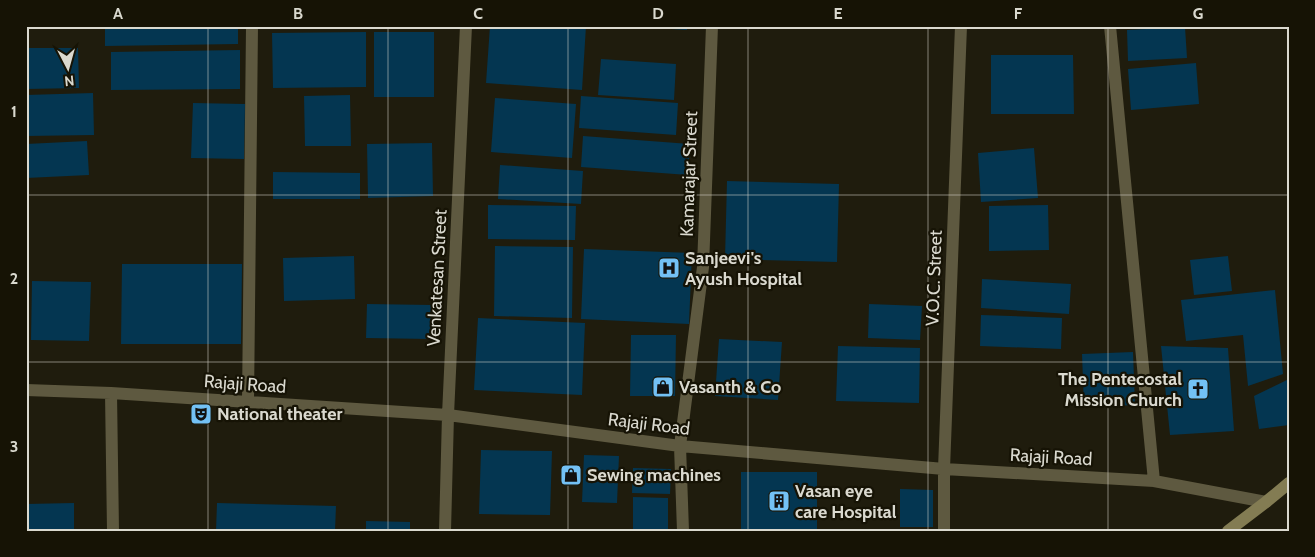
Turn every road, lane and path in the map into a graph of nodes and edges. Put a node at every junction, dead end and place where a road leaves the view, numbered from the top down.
1 (252, 26) edge
2 (466, 26) edge
3 (712, 26) edge
4 (961, 26) edge
5 (1110, 26) edge
6 (26, 390) edge
7 (111, 393) junction
8 (248, 402) junction
9 (448, 415) junction
10 (680, 446) junction
11 (944, 469) junction
12 (1154, 480) junction
13 (1289, 482) edge
14 (1266, 502) junction
15 (113, 531) edge
16 (445, 531) edge
17 (683, 531) edge
18 (944, 531) edge
19 (1228, 531) edge

1 - 8 street
2 - 9 street, Venkatesan Street
3 - 10 street, Kamarajar Street
4 - 11 street, V.O.C. Street
5 - 12 street
6 - 7 street, Rajaji Road
7 - 8 street, Rajaji Road
7 - 15 street
8 - 9 street, Rajaji Road
9 - 10 street, Rajaji Road
9 - 16 street, Venkatesan Street
10 - 11 street, Rajaji Road
10 - 17 street, Kamarajar Street
11 - 12 street, Rajaji Road
11 - 18 street, V.O.C. Street
12 - 14 street, Rajaji Road
13 - 14 main road
14 - 19 main road

